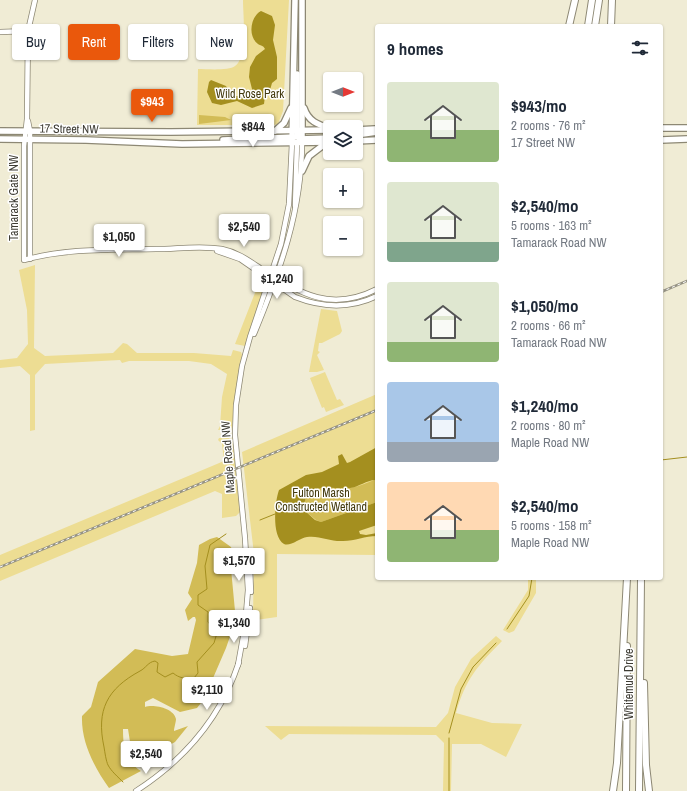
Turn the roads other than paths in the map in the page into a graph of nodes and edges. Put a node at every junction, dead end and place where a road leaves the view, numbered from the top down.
1 (35, 0) edge
2 (295, 0) edge
3 (302, 0) edge
4 (575, 0) edge
5 (592, 0) edge
6 (599, 0) edge
7 (612, 0) edge
8 (30, 24) edge
9 (569, 24) edge
10 (588, 24) edge
11 (595, 24) edge
12 (611, 24) edge
13 (0, 32) edge
14 (12, 32) edge
15 (294, 42) junction
16 (28, 60) edge
17 (302, 102) junction
18 (292, 106) junction
19 (323, 127) edge
20 (663, 128) edge
21 (687, 128) edge
22 (363, 130) edge
23 (0, 131) edge
24 (275, 131) junction
25 (323, 131) edge
26 (375, 131) edge
27 (375, 131) edge
28 (363, 134) edge
29 (27, 135) junction
30 (297, 137) junction
31 (0, 139) edge
32 (687, 139) edge
33 (323, 140) edge
34 (375, 140) edge
35 (663, 140) edge
36 (363, 141) edge
37 (323, 145) edge
38 (302, 171) junction
39 (293, 224) junction
40 (30, 259) junction
41 (273, 279) junction
42 (375, 290) edge
43 (375, 297) edge
44 (627, 580) edge
45 (627, 580) edge
46 (641, 580) edge
47 (641, 606) junction
48 (136, 790) edge
49 (613, 791) edge
50 (626, 791) edge
51 (640, 791) edge
52 (649, 791) edge

1 - 8 street
2 - 15 main road
3 - 17 main road
4 - 9 highway
5 - 10 highway
6 - 11 highway
7 - 12 highway
13 - 14 street
15 - 18 main road
15 - 30 main road
16 - 29 street
17 - 19 main road
17 - 30 main road
18 - 24 main road
18 - 30 main road
20 - 21 main road
22 - 26 main road
23 - 29 main road, 17 Street NW
24 - 29 main road, 17 Street NW
24 - 30 main road, 17 Street NW
25 - 30 main road, 17 Street NW
27 - 28 main road
29 - 30 main road, 17 Street NW
29 - 31 main road, 17 Street NW
29 - 40 street, Tamarack Gate NW
29 - 40 street, Tamarack Gate NW
30 - 33 main road, 17 Street NW
30 - 38 street, Maple Road NW
30 - 39 street
30 - 41 street, Maple Road NW
32 - 35 main road
34 - 36 main road
37 - 38 main road
38 - 39 street, Maple Road NW
39 - 41 street, Maple Road NW
40 - 41 street
41 - 42 street
41 - 43 street
41 - 48 street, Maple Road NW
44 - 49 highway
45 - 50 highway, Whitemud Drive
46 - 47 highway, Whitemud Drive
47 - 51 highway, Whitemud Drive
47 - 52 highway

